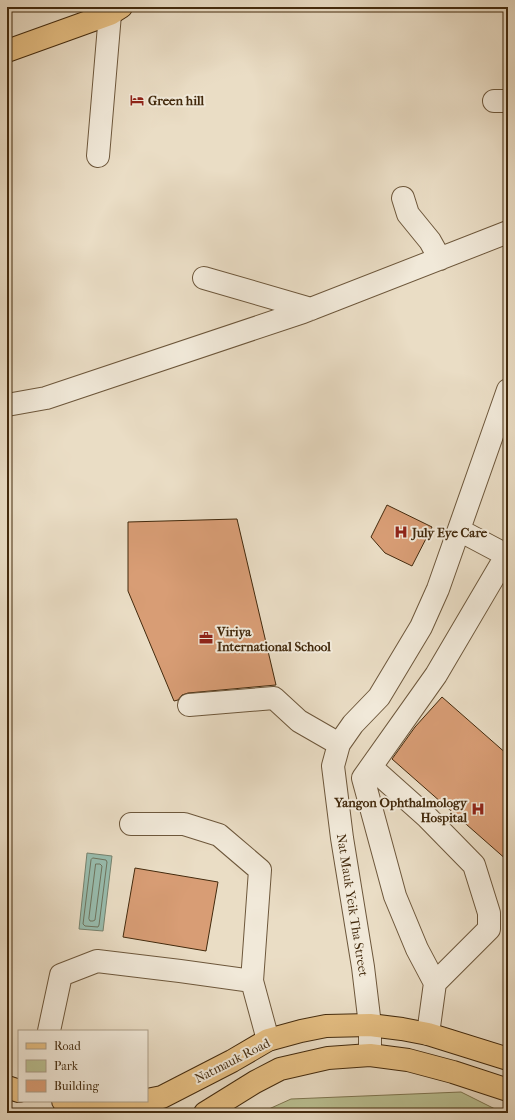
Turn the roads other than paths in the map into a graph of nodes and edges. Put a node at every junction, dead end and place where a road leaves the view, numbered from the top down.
1 (115, 10) edge
2 (7, 51) edge
3 (98, 156) dead end
4 (403, 198) dead end
5 (508, 232) edge
6 (440, 259) junction
7 (204, 278) dead end
8 (311, 309) junction
9 (508, 390) edge
10 (7, 406) edge
11 (459, 530) junction
12 (507, 556) edge
13 (189, 704) dead end
14 (339, 744) junction
15 (371, 767) junction
16 (131, 824) dead end
17 (252, 981) junction
18 (435, 984) junction
19 (370, 1025) junction
20 (49, 1030) edge
21 (428, 1034) junction
22 (268, 1040) junction
23 (370, 1055) junction
24 (508, 1059) edge
25 (7, 1087) edge
26 (508, 1090) edge
27 (18, 1091) edge
28 (148, 1100) edge
29 (79, 1102) edge
30 (133, 1102) edge
31 (205, 1113) edge

1 - 2 main road
1 - 3 street
4 - 6 street
5 - 6 street
6 - 8 street
7 - 8 street
8 - 10 street
9 - 11 street, Nat Mauk Yeik Tha Street
11 - 12 street
11 - 14 street, Nat Mauk Yeik Tha Street
12 - 15 street
13 - 14 street
14 - 19 street, Nat Mauk Yeik Tha Street
15 - 18 street
15 - 18 street
16 - 17 street
17 - 20 street
17 - 22 street
18 - 21 street
19 - 21 main road, Natmauk Road
19 - 22 main road, Natmauk Road
19 - 23 street, Nat Mauk Yeik Tha Street
21 - 24 main road, Natmauk Road
22 - 28 main road, Natmauk Road
23 - 26 main road
23 - 31 main road
25 - 27 main road
29 - 30 main road

